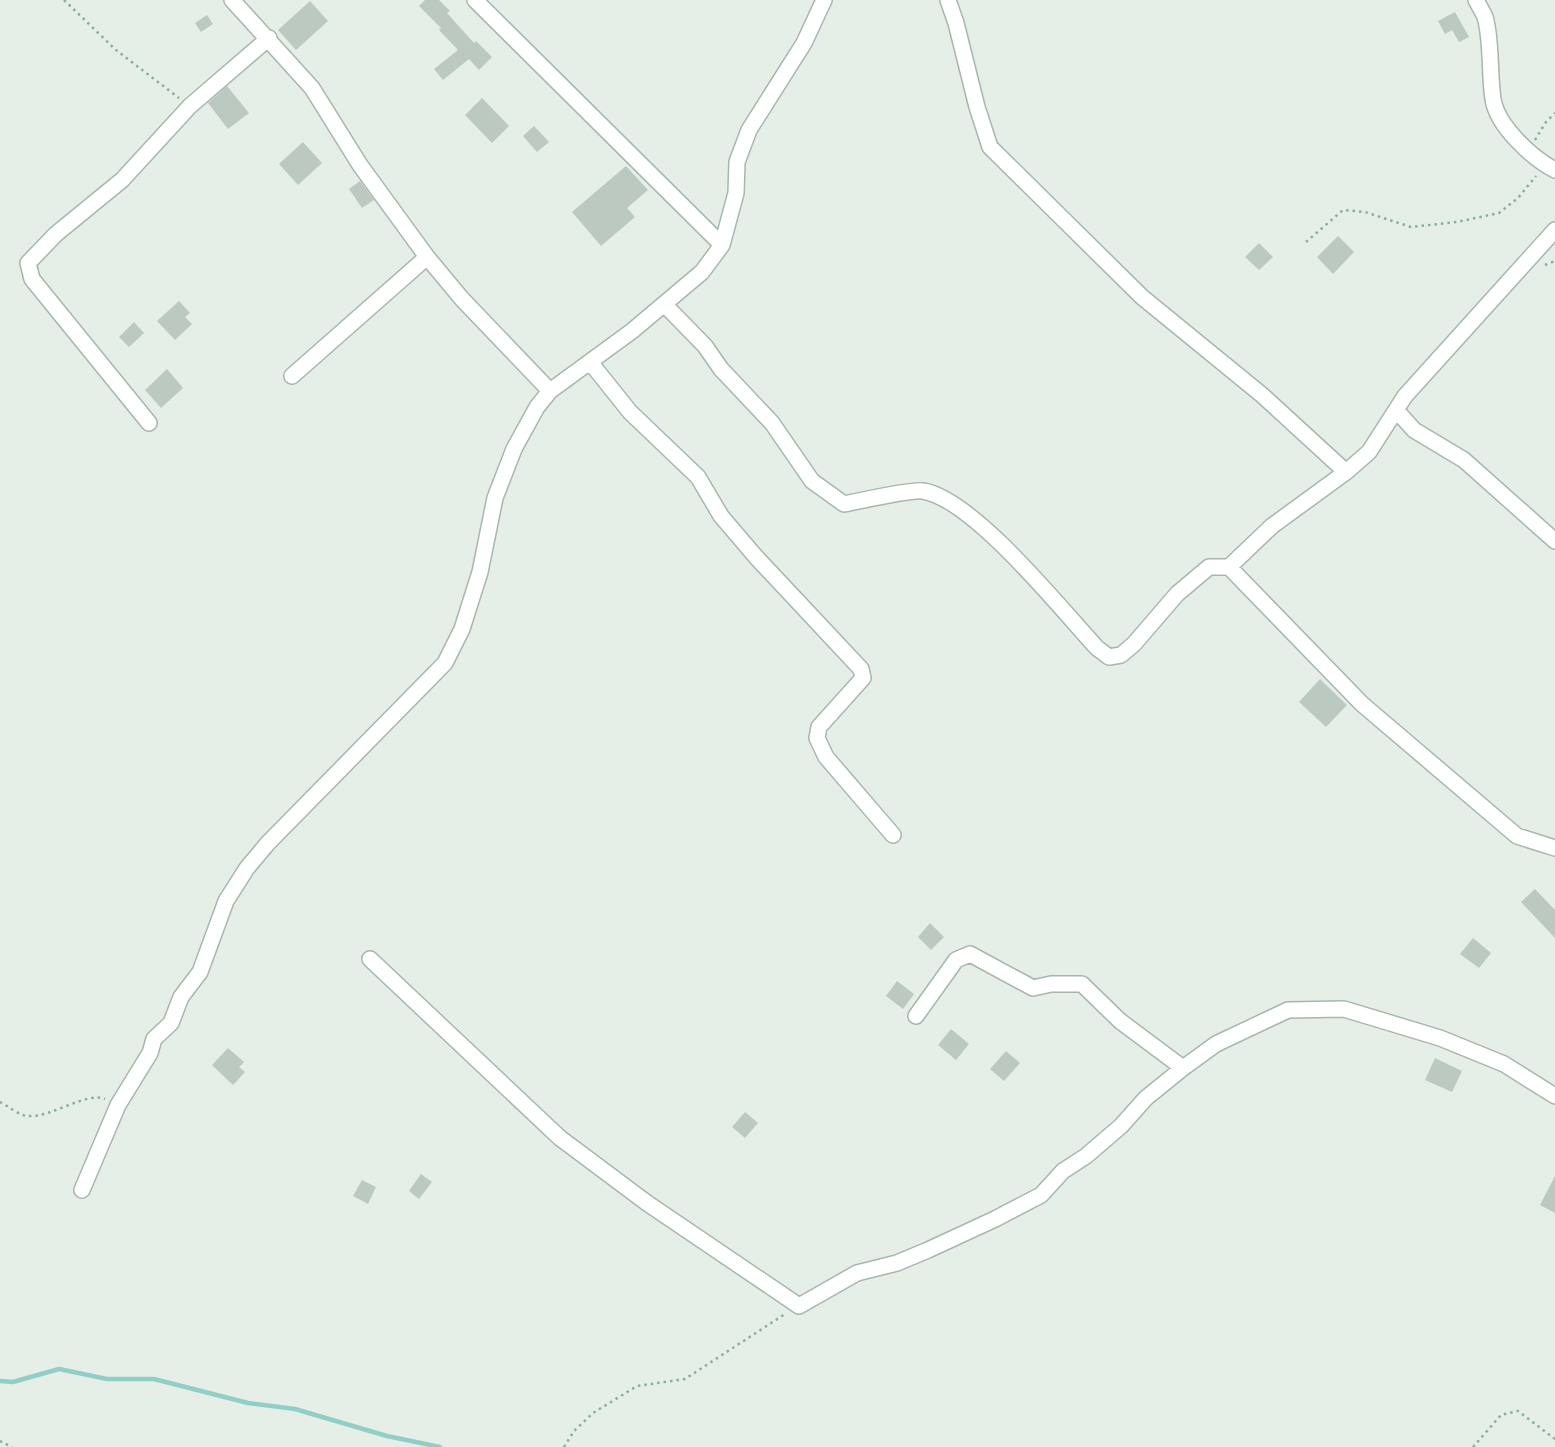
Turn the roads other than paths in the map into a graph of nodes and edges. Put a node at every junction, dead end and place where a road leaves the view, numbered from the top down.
1 (232, 0) edge
2 (475, 0) edge
3 (824, 0) edge
4 (948, 0) edge
5 (1476, 0) edge
6 (269, 38) junction
7 (1548, 167) edge
8 (1555, 230) edge
9 (722, 245) junction
10 (427, 257) junction
11 (664, 304) junction
12 (590, 362) junction
13 (292, 376) dead end
14 (550, 391) junction
15 (1396, 412) junction
16 (149, 423) dead end
17 (1346, 472) junction
18 (1555, 541) edge
19 (1229, 566) junction
20 (893, 834) dead end
21 (1555, 848) edge
22 (370, 960) dead end
23 (916, 1016) dead end
24 (1183, 1068) junction
25 (1555, 1096) edge
26 (82, 1190) dead end

1 - 6 street
2 - 9 street
3 - 9 street
4 - 17 street
5 - 7 street
6 - 10 street
6 - 16 street
8 - 15 street
9 - 11 street
10 - 13 street
10 - 14 street
11 - 12 street
11 - 19 street
12 - 14 street
12 - 20 street
14 - 26 street
15 - 17 street
15 - 18 street
17 - 19 street
19 - 21 street
22 - 24 street
23 - 24 street
24 - 25 street

